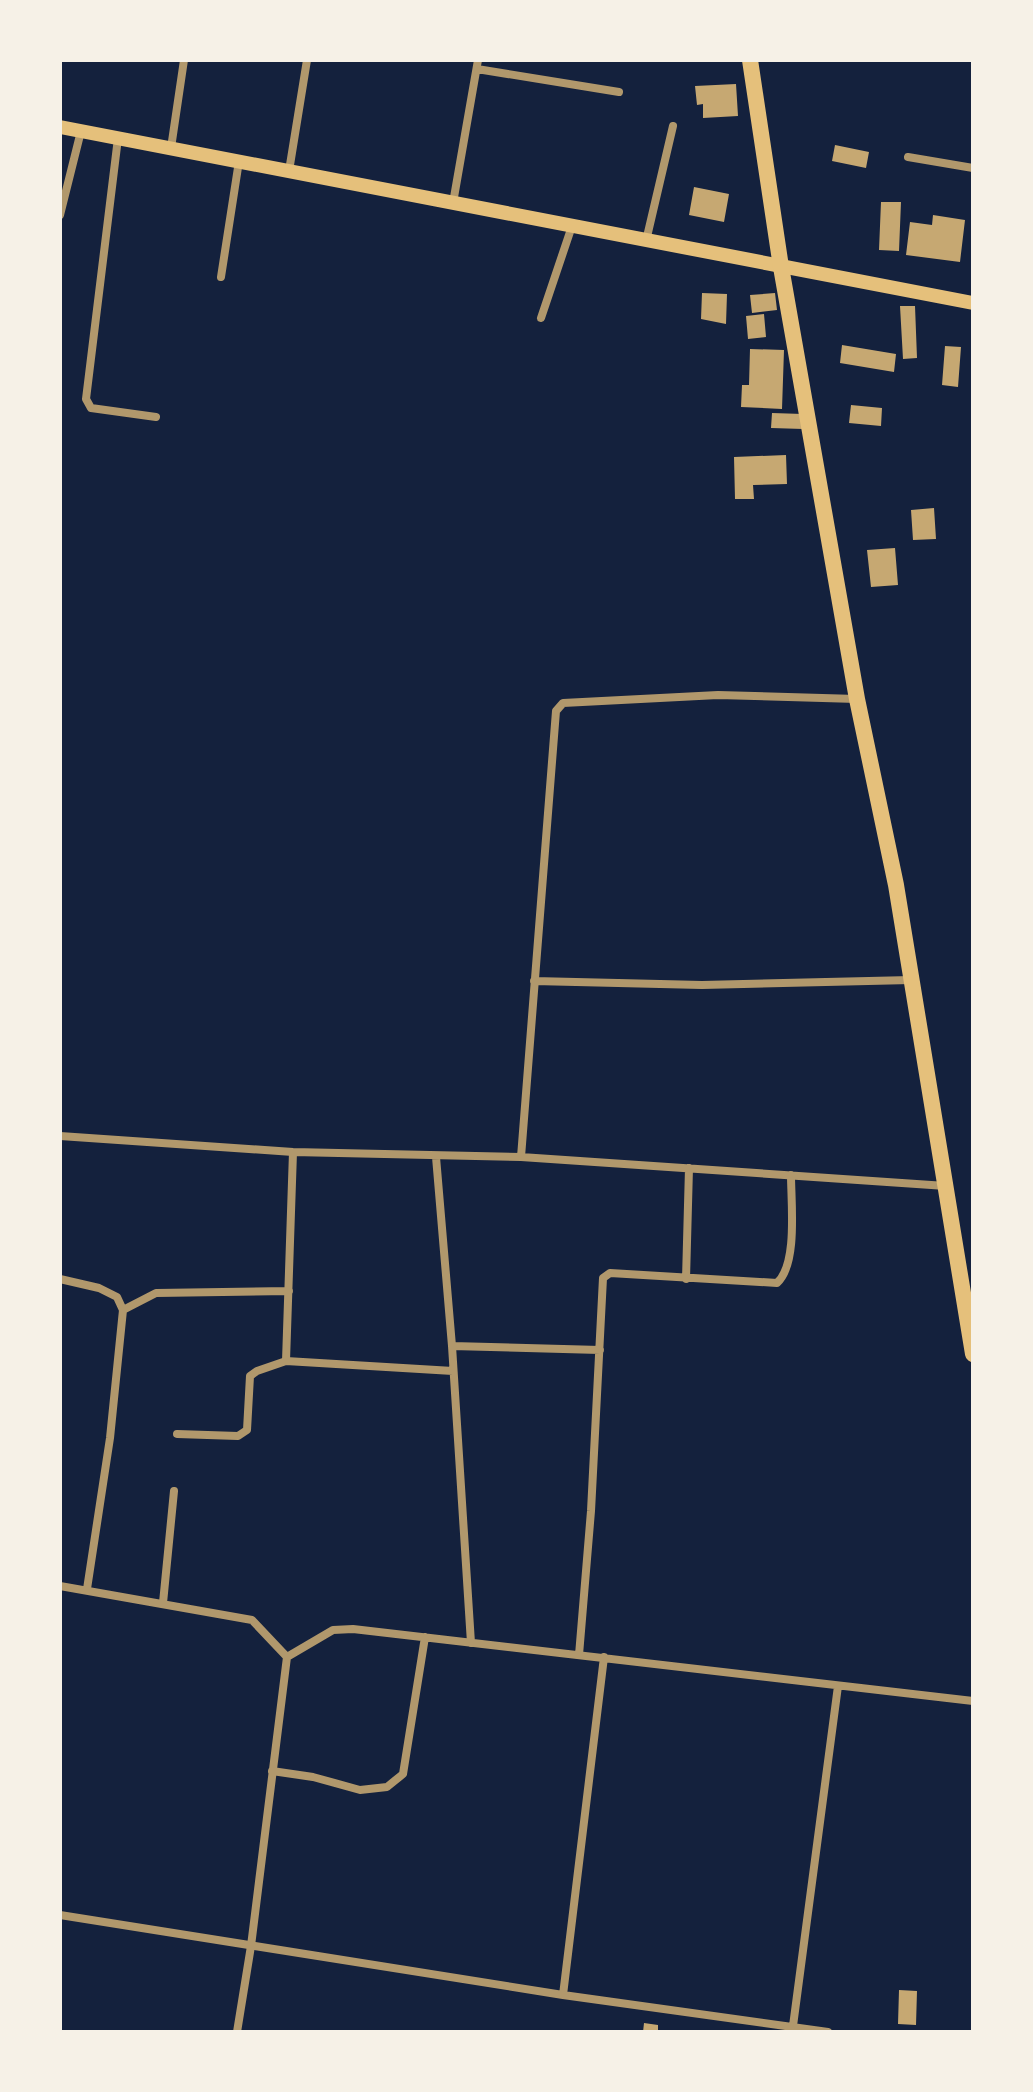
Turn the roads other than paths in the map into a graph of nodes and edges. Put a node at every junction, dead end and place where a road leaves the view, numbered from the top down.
1 (184, 60) edge
2 (307, 60) edge
3 (750, 60) edge
4 (478, 64) edge
5 (619, 92) dead end
6 (673, 126) dead end
7 (60, 127) edge
8 (81, 131) junction
9 (118, 138) junction
10 (171, 148) junction
11 (908, 157) dead end
12 (239, 161) junction
13 (973, 168) edge
14 (289, 171) junction
15 (453, 203) junction
16 (60, 215) edge
17 (572, 226) junction
18 (646, 241) junction
19 (781, 267) junction
20 (221, 277) dead end
21 (973, 303) edge
22 (541, 318) dead end
23 (156, 417) dead end
24 (857, 699) junction
25 (912, 980) junction
26 (534, 981) junction
27 (60, 1136) edge
28 (293, 1152) junction
29 (436, 1157) junction
30 (521, 1157) junction
31 (689, 1168) junction
32 (791, 1175) junction
33 (946, 1186) junction
34 (60, 1279) edge
35 (686, 1279) junction
36 (289, 1291) junction
37 (123, 1310) junction
38 (452, 1346) junction
39 (600, 1350) junction
40 (973, 1354) edge
41 (286, 1361) junction
42 (453, 1371) junction
43 (177, 1434) dead end
44 (174, 1491) dead end
45 (60, 1586) edge
46 (87, 1589) junction
47 (163, 1603) junction
48 (425, 1637) junction
49 (471, 1643) junction
50 (579, 1655) junction
51 (287, 1657) junction
52 (604, 1657) junction
53 (838, 1686) junction
54 (973, 1701) edge
55 (272, 1771) junction
56 (60, 1915) edge
57 (251, 1946) junction
58 (563, 1995) junction
59 (793, 2026) junction
60 (237, 2032) edge
61 (828, 2032) edge

1 - 10 street
2 - 14 street
3 - 19 highway
4 - 5 street
4 - 15 street
6 - 18 street
7 - 8 main road
8 - 9 main road
8 - 16 street
9 - 10 main road
9 - 23 street
10 - 12 main road
11 - 13 street
12 - 14 main road
12 - 20 street
14 - 15 main road
15 - 17 main road
17 - 18 main road
17 - 22 street
18 - 19 main road
19 - 21 main road
19 - 24 highway
24 - 25 highway
24 - 26 street
25 - 26 street
25 - 33 highway
26 - 30 street
27 - 28 street
28 - 29 street
28 - 36 street
29 - 30 street
29 - 38 street
30 - 31 street
31 - 32 street
31 - 35 street
32 - 33 street
32 - 35 street
33 - 40 highway
34 - 37 street
35 - 39 street
36 - 37 street
36 - 41 street
37 - 46 street
38 - 39 street
38 - 42 street
39 - 50 street
41 - 42 street
41 - 43 street
42 - 49 street
44 - 47 street
45 - 46 street
46 - 47 street
47 - 51 street
48 - 49 street
48 - 51 street
48 - 55 street
49 - 50 street
50 - 52 street
51 - 55 street
52 - 53 street
52 - 58 street
53 - 54 street
53 - 59 street
55 - 57 street
56 - 57 street
57 - 58 street
57 - 60 street
58 - 59 street
59 - 61 street

